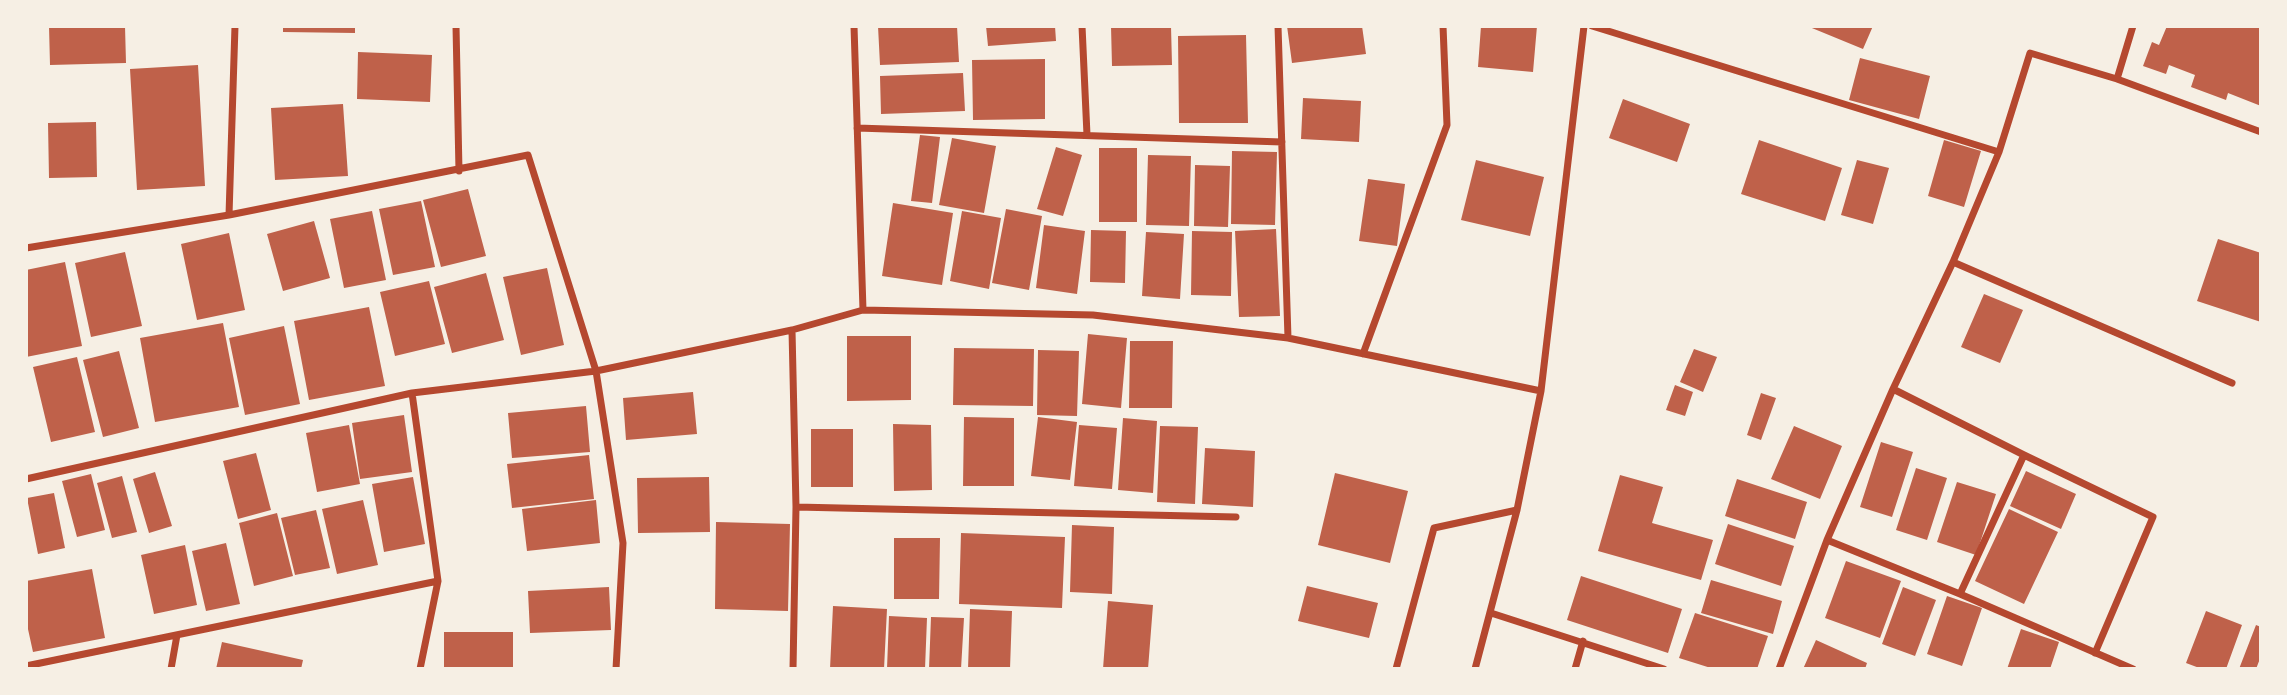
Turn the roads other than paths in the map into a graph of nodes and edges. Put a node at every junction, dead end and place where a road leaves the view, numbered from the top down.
1 (235, 26) edge
2 (456, 26) edge
3 (854, 26) edge
4 (1082, 26) edge
5 (1278, 26) edge
6 (1443, 26) edge
7 (1584, 26) edge
8 (1592, 26) edge
9 (2133, 26) edge
10 (2117, 79) junction
11 (857, 128) junction
12 (2261, 132) edge
13 (1087, 135) junction
14 (1282, 142) junction
15 (1999, 152) junction
16 (459, 171) junction
17 (229, 215) junction
18 (26, 248) edge
19 (1952, 262) junction
20 (863, 310) junction
21 (792, 330) junction
22 (1288, 338) junction
23 (1363, 354) junction
24 (596, 370) junction
25 (2232, 383) dead end
26 (1893, 389) junction
27 (1541, 391) junction
28 (412, 393) junction
29 (2024, 455) junction
30 (26, 479) edge
31 (796, 507) junction
32 (1517, 510) junction
33 (1236, 517) dead end
34 (1827, 540) junction
35 (438, 581) junction
36 (1959, 594) junction
37 (1491, 613) junction
38 (177, 635) junction
39 (1583, 641) junction
40 (2095, 653) junction
41 (26, 666) edge
42 (171, 669) edge
43 (420, 669) edge
44 (616, 669) edge
45 (793, 669) edge
46 (1396, 669) edge
47 (1475, 669) edge
48 (1575, 669) edge
49 (1664, 669) edge
50 (1779, 669) edge
51 (2133, 669) edge

1 - 17 street
2 - 16 street
3 - 11 street
4 - 13 street
5 - 14 street
6 - 23 street
7 - 27 street
8 - 15 street
9 - 10 street
10 - 12 street
10 - 15 street
11 - 13 street
11 - 20 street
13 - 14 street
14 - 22 street
15 - 19 street
16 - 17 street
16 - 24 street
17 - 18 street
19 - 25 street
19 - 26 street
20 - 21 street
20 - 22 street
21 - 24 street
21 - 31 street
22 - 23 street
23 - 27 street
24 - 28 street
24 - 44 street
26 - 29 street
26 - 34 street
27 - 32 street
28 - 30 street
28 - 35 street
29 - 36 street
29 - 40 street
31 - 33 street
31 - 45 street
32 - 37 street
32 - 46 street
34 - 36 street
34 - 50 street
35 - 38 street
35 - 43 street
36 - 40 street
37 - 39 street
37 - 47 street
38 - 41 street
38 - 42 street
39 - 48 street
39 - 49 street
40 - 51 street

